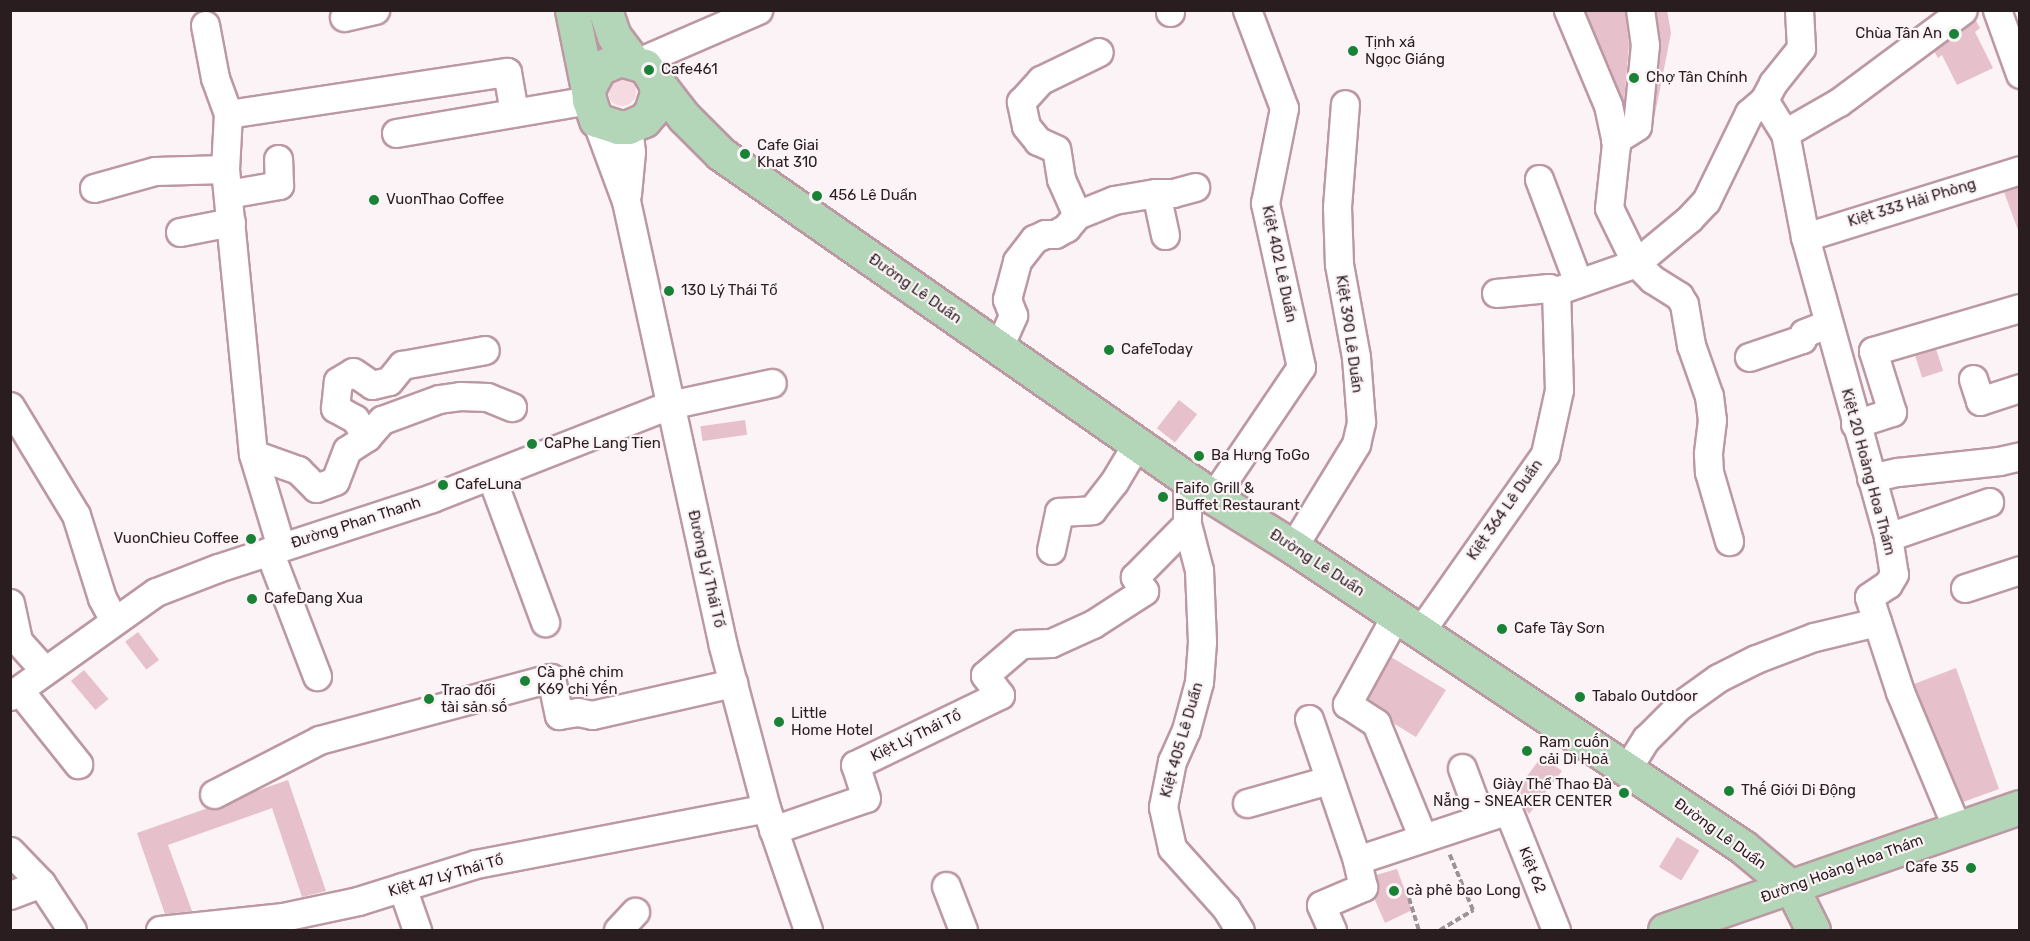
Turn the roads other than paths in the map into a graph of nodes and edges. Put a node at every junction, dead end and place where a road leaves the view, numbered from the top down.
1 (375, 10) edge
2 (572, 10) edge
3 (605, 10) edge
4 (758, 10) edge
5 (1247, 10) edge
6 (1568, 10) edge
7 (1640, 10) edge
8 (1799, 10) edge
9 (1963, 10) edge
10 (1997, 10) edge
11 (345, 17) dead end
12 (205, 25) dead end
13 (1099, 52) dead end
14 (640, 65) junction
15 (2019, 74) edge
16 (1764, 100) junction
17 (591, 103) junction
18 (1345, 104) dead end
19 (514, 112) junction
20 (228, 114) junction
21 (632, 126) junction
22 (396, 133) dead end
23 (1785, 133) junction
24 (1616, 140) junction
25 (714, 149) junction
26 (278, 159) dead end
27 (2019, 170) edge
28 (1539, 180) dead end
29 (226, 182) junction
30 (1195, 187) dead end
31 (94, 188) dead end
32 (1156, 193) junction
33 (626, 201) junction
34 (1077, 215) junction
35 (231, 222) junction
36 (180, 232) dead end
37 (1165, 235) dead end
38 (1804, 237) junction
39 (1636, 263) junction
40 (1567, 286) junction
41 (1496, 293) dead end
42 (2019, 308) edge
43 (1828, 324) junction
44 (999, 347) junction
45 (485, 350) dead end
46 (1749, 357) dead end
47 (1973, 379) dead end
48 (772, 383) dead end
49 (2019, 388) edge
50 (669, 405) junction
51 (10, 406) edge
52 (512, 407) dead end
53 (1855, 424) junction
54 (367, 437) junction
55 (1136, 445) junction
56 (254, 454) junction
57 (2019, 456) edge
58 (491, 476) junction
59 (1187, 478) junction
60 (1870, 478) junction
61 (1213, 497) junction
62 (1989, 502) dead end
63 (1187, 524) junction
64 (1887, 537) junction
65 (1729, 541) dead end
66 (1293, 547) junction
67 (275, 549) junction
68 (1051, 550) dead end
69 (2019, 570) edge
70 (1965, 588) dead end
71 (10, 603) edge
72 (114, 621) junction
73 (545, 622) dead end
74 (1877, 622) junction
75 (1408, 623) junction
76 (1705, 664) dead end
77 (45, 671) junction
78 (317, 676) dead end
79 (733, 683) junction
80 (15, 693) edge
81 (1685, 702) junction
82 (1309, 719) dead end
83 (78, 764) dead end
84 (1462, 768) dead end
85 (1628, 769) junction
86 (1329, 780) junction
87 (214, 794) dead end
88 (1247, 803) dead end
89 (2019, 809) edge
90 (769, 819) junction
91 (1481, 819) junction
92 (1957, 828) junction
93 (1422, 836) junction
94 (10, 851) edge
95 (1356, 860) junction
96 (41, 883) junction
97 (946, 886) dead end
98 (402, 887) junction
99 (1792, 888) junction
100 (10, 896) edge
101 (72, 930) edge
102 (160, 930) edge
103 (417, 930) edge
104 (808, 930) edge
105 (963, 930) edge
106 (1240, 930) edge
107 (1332, 930) edge
108 (1556, 930) edge
109 (1665, 930) edge
110 (1813, 930) edge

1 - 11 street
2 - 17 main road
3 - 14 main road, Đường Lê Duẩn
4 - 14 street
5 - 61 street, Kiệt 402 Lê Duẩn
6 - 24 street
7 - 24 street
8 - 16 street
9 - 23 street
10 - 15 street
12 - 20 street
13 - 34 street
14 - 17 main road
14 - 21 main road
14 - 25 main road, Đường Lê Duẩn
16 - 23 street, Kiệt 20 Hoàng Hoa Thám
16 - 39 street
17 - 19 street
17 - 21 main road
17 - 33 street, Đường Lý Thái Tổ
18 - 66 street, Kiệt 390 Lê Duẩn
19 - 20 street
19 - 22 street
20 - 29 street
21 - 25 main road, Đường Lê Duẩn
21 - 33 street, Đường Lý Thái Tổ
23 - 38 street, Kiệt 20 Hoàng Hoa Thám
24 - 39 street
25 - 44 main road, Đường Lê Duẩn
26 - 29 street
27 - 38 street, Kiệt 333 Hải Phòng
28 - 40 street, Kiệt 364 Lê Duẩn
29 - 31 street
29 - 35 street
30 - 32 street
32 - 34 street
32 - 37 street
33 - 50 street, Đường Lý Thái Tổ
34 - 44 street
35 - 36 street
35 - 56 street
38 - 43 street, Kiệt 20 Hoàng Hoa Thám
39 - 40 street
39 - 65 street
40 - 41 street
40 - 75 street, Kiệt 364 Lê Duẩn
42 - 53 street
43 - 46 street
43 - 53 street, Kiệt 20 Hoàng Hoa Thám
44 - 55 main road, Đường Lê Duẩn
45 - 54 street
47 - 49 street
48 - 50 street, Đường Phan Thanh
50 - 58 street, Đường Phan Thanh
50 - 79 street, Đường Lý Thái Tổ
51 - 72 street
52 - 54 street
53 - 60 street, Kiệt 20 Hoàng Hoa Thám
54 - 56 street
55 - 59 main road, Đường Lê Duẩn
55 - 68 street
56 - 67 street
57 - 60 street
58 - 67 street, Đường Phan Thanh
58 - 73 street
59 - 61 main road, Đường Lê Duẩn
59 - 63 street, Kiệt 405 Lê Duẩn
60 - 64 street, Kiệt 20 Hoàng Hoa Thám
61 - 66 main road, Đường Lê Duẩn
62 - 64 street
63 - 90 street, Kiệt Lý Thái Tổ
63 - 106 street, Kiệt 405 Lê Duẩn
64 - 74 street, Kiệt 20 Hoàng Hoa Thám
66 - 75 main road, Đường Lê Duẩn
67 - 72 street, Đường Phan Thanh
67 - 78 street
69 - 70 street
71 - 77 street
72 - 77 street, Đường Phan Thanh
74 - 81 street
74 - 92 street, Kiệt 20 Hoàng Hoa Thám
75 - 85 main road, Đường Lê Duẩn
75 - 93 street, Kiệt 364 Lê Duẩn
76 - 81 street
77 - 80 street, Đường Phan Thanh
79 - 87 street
79 - 90 street, Đường Lý Thái Tổ
80 - 83 street
81 - 85 street
82 - 86 street
84 - 91 street
85 - 99 main road, Đường Lê Duẩn
86 - 88 street
86 - 95 street
89 - 92 main road, Đường Hoàng Hoa Thám
90 - 98 street, Kiệt 47 Lý Thái Tổ
90 - 104 street, Đường Lý Thái Tổ
91 - 93 street
91 - 108 street, Kiệt 62
92 - 99 main road, Đường Hoàng Hoa Thám
93 - 95 street
94 - 96 street
95 - 107 street
96 - 100 street
96 - 101 street
97 - 105 street
98 - 102 street, Kiệt 47 Lý Thái Tổ
98 - 103 street
99 - 109 main road, Đường Hoàng Hoa Thám
99 - 110 main road, Đường Lê Duẩn

